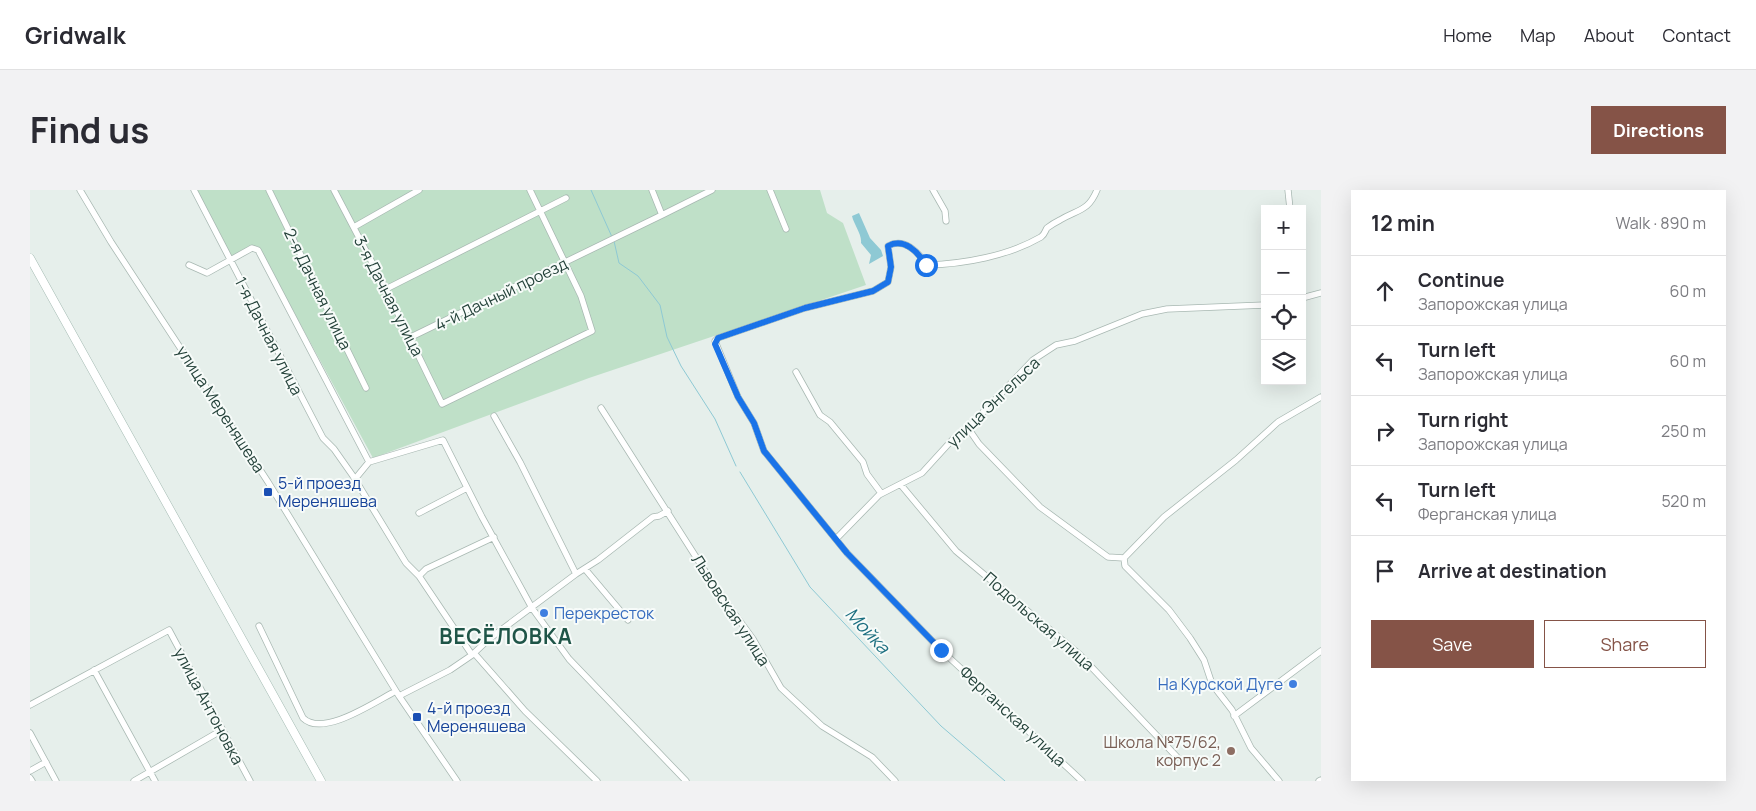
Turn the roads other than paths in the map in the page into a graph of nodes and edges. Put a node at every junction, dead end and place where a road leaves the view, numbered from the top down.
1 (80, 190) edge
2 (194, 190) edge
3 (269, 190) edge
4 (334, 190) edge
5 (419, 190) edge
6 (530, 190) edge
7 (652, 190) edge
8 (712, 190) edge
9 (770, 190) edge
10 (933, 190) edge
11 (1096, 190) edge
12 (1288, 190) edge
13 (566, 198) dead end
14 (1290, 205) edge
15 (540, 212) junction
16 (662, 215) junction
17 (946, 221) dead end
18 (354, 227) junction
19 (786, 229) dead end
20 (30, 258) edge
21 (230, 261) junction
22 (564, 263) junction
23 (189, 265) dead end
24 (386, 289) junction
25 (1321, 293) edge
26 (1306, 297) edge
27 (1261, 305) edge
28 (410, 337) junction
29 (796, 372) dead end
30 (366, 388) dead end
31 (1321, 397) edge
32 (601, 408) dead end
33 (494, 416) dead end
34 (968, 428) junction
35 (369, 462) junction
36 (354, 478) junction
37 (901, 485) junction
38 (467, 488) junction
39 (881, 493) junction
40 (668, 511) junction
41 (420, 513) dead end
42 (494, 537) junction
43 (836, 539) junction
44 (1124, 558) junction
45 (585, 569) junction
46 (576, 574) junction
47 (418, 576) junction
48 (532, 608) junction
49 (628, 620) dead end
50 (259, 626) dead end
51 (1321, 651) edge
52 (473, 654) junction
53 (94, 670) junction
54 (398, 693) junction
55 (30, 705) edge
56 (1234, 716) junction
57 (222, 730) junction
58 (30, 733) edge
59 (1176, 757) dead end
60 (46, 762) junction
61 (30, 771) edge
62 (150, 772) junction
63 (56, 781) edge
64 (134, 781) edge
65 (155, 781) edge
66 (250, 781) edge
67 (321, 781) edge
68 (457, 781) edge
69 (597, 781) edge
70 (686, 781) edge
71 (895, 781) edge
72 (1082, 781) edge
73 (1279, 781) edge

1 - 54 street, улица Мереняшева
2 - 21 street, 1-я Дачная улица
3 - 30 street, 2-я Дачная улица
4 - 18 street, 3-я Дачная улица
5 - 18 street
6 - 15 street
7 - 16 street
8 - 16 street, 4-й Дачный проезд
9 - 19 street
10 - 17 street
11 - 43 street, Ферганская улица
12 - 14 street
13 - 15 street
15 - 22 street
15 - 24 street
16 - 22 street, 4-й Дачный проезд
18 - 24 street, 3-я Дачная улица
20 - 67 street
21 - 23 street
21 - 35 street
21 - 36 street, 1-я Дачная улица
22 - 28 street, 4-й Дачный проезд
22 - 28 street, 3-я Дачная улица
24 - 28 street, 3-я Дачная улица
25 - 26 street
27 - 34 street, улица Энгельса
29 - 39 street
31 - 44 street
32 - 40 street, Львовская улица
33 - 46 street
34 - 37 street, улица Энгельса
34 - 44 street
35 - 36 street
35 - 38 street
36 - 47 street, 1-я Дачная улица
37 - 39 street, улица Энгельса
37 - 59 street, Подольская улица
38 - 41 street
38 - 42 street
39 - 43 street, улица Энгельса
40 - 45 street
40 - 71 street, Львовская улица
42 - 47 street
42 - 48 street
43 - 72 street, Ферганская улица
44 - 56 street
45 - 46 street
45 - 49 street
46 - 48 street
47 - 52 street, 1-я Дачная улица
48 - 52 street
48 - 70 street
50 - 54 street
51 - 56 street
52 - 54 street
52 - 69 street, 1-я Дачная улица
53 - 55 street
53 - 57 street, улица Антоновка
53 - 62 street
54 - 68 street, улица Мереняшева
56 - 73 street
57 - 62 street
57 - 66 street, улица Антоновка
58 - 60 street
60 - 61 street
60 - 63 street
62 - 64 street
62 - 65 street

